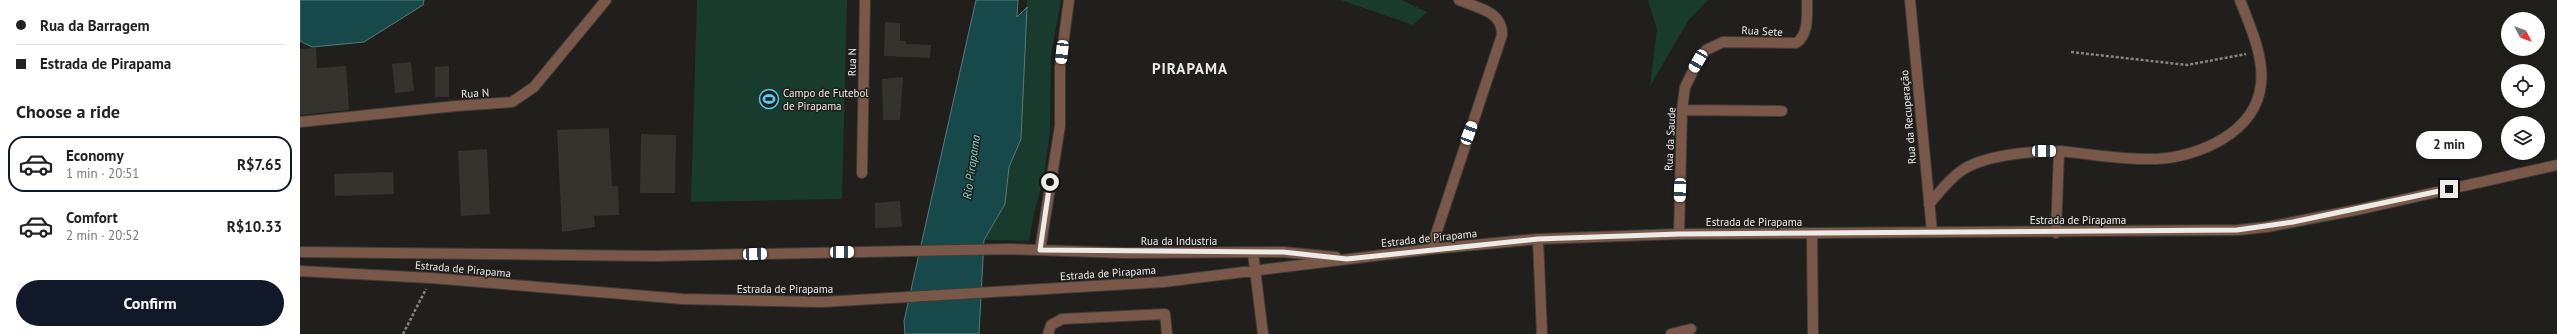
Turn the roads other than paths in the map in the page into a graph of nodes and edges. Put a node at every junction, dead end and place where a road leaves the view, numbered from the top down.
1 (606, 0) edge
2 (865, 0) edge
3 (1069, 0) edge
4 (1459, 0) edge
5 (1807, 0) edge
6 (1910, 0) edge
7 (2240, 0) edge
8 (1706, 50) joint
9 (1682, 110) junction
10 (1782, 111) dead end
11 (300, 122) edge
12 (2059, 151) junction
13 (2557, 165) edge
14 (862, 173) dead end
15 (1928, 204) junction
16 (1932, 232) junction
17 (2056, 233) junction
18 (1679, 234) junction
19 (1812, 234) junction
20 (1538, 239) junction
21 (1431, 249) junction
22 (1040, 250) junction
23 (300, 252) edge
24 (1253, 253) junction
25 (1347, 259) junction
26 (300, 271) edge
27 (1255, 271) junction
28 (1690, 329) dead end
29 (1048, 334) edge
30 (1167, 334) edge
31 (1263, 334) edge
32 (1542, 334) edge
33 (1671, 334) edge
34 (1813, 334) edge

1 - 11 street, Rua N
2 - 14 street, Rua N
3 - 22 street
4 - 21 street
5 - 8 street, Rua Sete
6 - 15 street, Rua da Recuperação
7 - 12 street
8 - 9 street, Rua da Saude
9 - 10 street
9 - 18 street, Rua da Saude
12 - 15 street
12 - 17 street
13 - 17 street, Estrada de Pirapama
15 - 16 street, Rua da Recuperação
16 - 17 street, Estrada de Pirapama
16 - 19 street, Estrada de Pirapama
18 - 19 street, Estrada de Pirapama
18 - 20 street, Estrada de Pirapama
19 - 34 street
20 - 21 street, Estrada de Pirapama
20 - 32 street
21 - 25 street, Estrada de Pirapama
22 - 23 street, Rua da Industria
22 - 24 street, Rua da Industria
24 - 25 street, Rua da Industria
24 - 27 street
25 - 27 street, Estrada de Pirapama
26 - 27 street, Estrada de Pirapama
27 - 31 street
28 - 33 street
29 - 30 street

